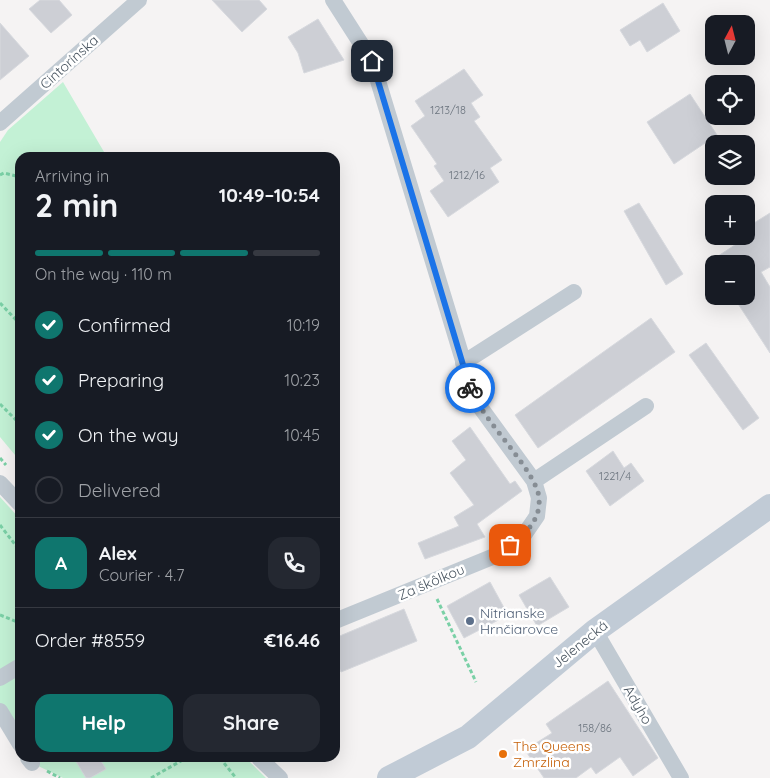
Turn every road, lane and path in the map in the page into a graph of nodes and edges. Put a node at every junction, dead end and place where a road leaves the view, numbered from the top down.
1 (139, 0) edge
2 (333, 0) edge
3 (0, 123) edge
4 (0, 175) edge
5 (15, 176) edge
6 (574, 292) dead end
7 (0, 303) edge
8 (15, 319) edge
9 (463, 363) junction
10 (0, 404) edge
11 (646, 406) dead end
12 (15, 419) edge
13 (534, 480) junction
14 (0, 482) edge
15 (15, 498) edge
16 (770, 506) edge
17 (0, 525) edge
18 (15, 544) edge
19 (430, 583) junction
20 (0, 615) edge
21 (340, 619) edge
22 (15, 621) edge
23 (595, 631) junction
24 (15, 669) edge
25 (0, 678) edge
26 (476, 682) dead end
27 (0, 711) edge
28 (15, 736) edge
29 (178, 762) edge
30 (223, 762) edge
31 (263, 762) edge
32 (174, 764) joint
33 (151, 778) edge
34 (236, 778) edge
35 (280, 778) edge
36 (388, 778) edge
37 (681, 778) edge

1 - 3 street, Cintorínska
2 - 9 street, Za škôlkou
4 - 5 path
6 - 9 street
7 - 8 path
9 - 13 street, Za škôlkou
10 - 12 path
11 - 13 street
13 - 19 street, Za škôlkou
14 - 15 street
16 - 23 street, Jelenecká
17 - 18 path
19 - 21 street, Za škôlkou
19 - 26 path
20 - 22 path
23 - 36 street, Jelenecká
23 - 37 street, Adyho
24 - 25 street
27 - 28 street
29 - 32 path
30 - 34 path
31 - 35 street
32 - 33 path

